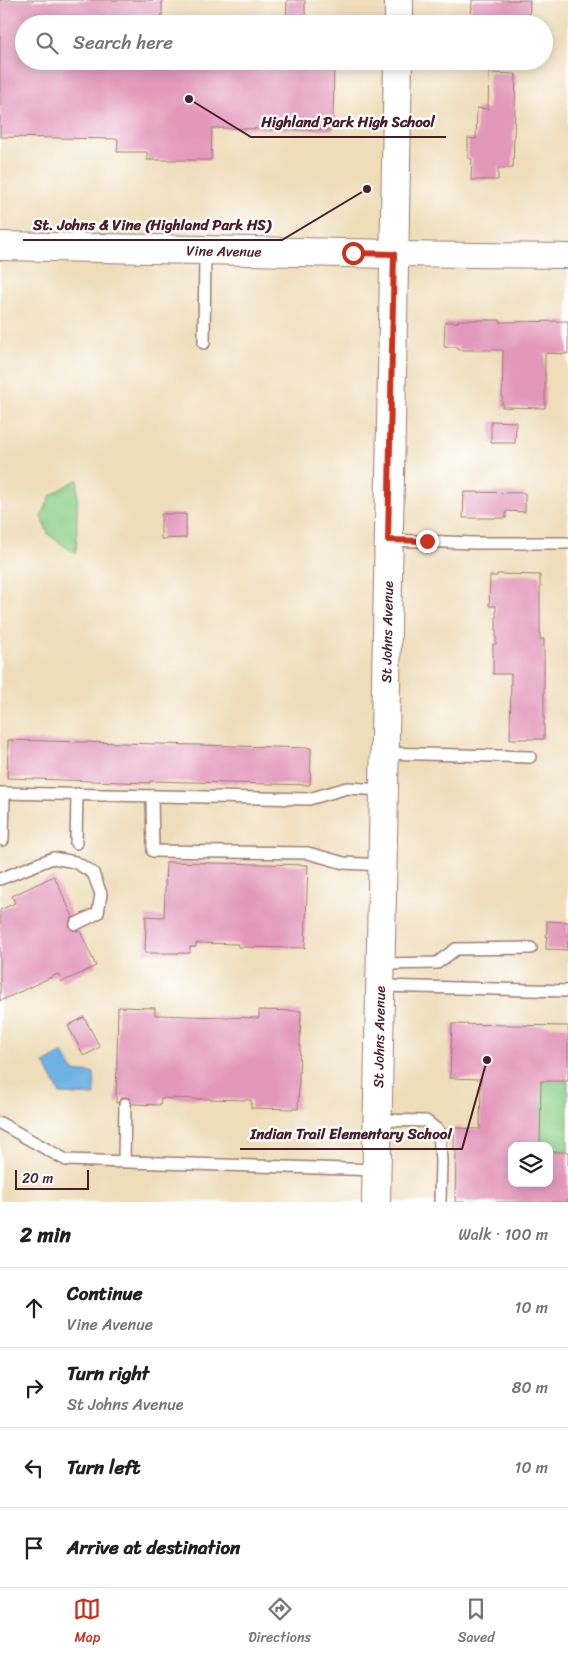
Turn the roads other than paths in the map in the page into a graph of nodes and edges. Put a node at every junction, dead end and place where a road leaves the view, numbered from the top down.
1 (399, 0) edge
2 (399, 15) edge
3 (398, 70) edge
4 (0, 246) edge
5 (205, 250) junction
6 (394, 254) junction
7 (568, 256) edge
8 (204, 343) dead end
9 (388, 540) junction
10 (568, 543) edge
11 (384, 753) junction
12 (530, 757) dead end
13 (384, 790) junction
14 (2, 793) edge
15 (77, 794) junction
16 (152, 796) junction
17 (3, 840) dead end
18 (76, 843) dead end
19 (382, 865) junction
20 (0, 879) edge
21 (76, 924) dead end
22 (531, 948) dead end
23 (380, 975) junction
24 (568, 991) edge
25 (125, 1104) dead end
26 (377, 1120) junction
27 (0, 1123) edge
28 (124, 1161) junction
29 (376, 1170) junction
30 (376, 1202) edge
31 (440, 1202) edge

1 - 2 street
3 - 6 street, St Johns Avenue
4 - 5 street, Vine Avenue
5 - 6 street, Vine Avenue
5 - 8 lane
6 - 7 street, Vine Avenue
6 - 9 street, St Johns Avenue
9 - 10 lane
9 - 11 street, St Johns Avenue
11 - 12 lane
11 - 13 street, St Johns Avenue
13 - 16 lane
13 - 19 street, St Johns Avenue
14 - 15 lane
14 - 17 lane
15 - 16 lane
15 - 18 lane
16 - 19 lane
19 - 23 street, St Johns Avenue
20 - 21 lane
22 - 23 lane
23 - 24 lane
23 - 26 street, St Johns Avenue
25 - 28 lane
26 - 29 street, St Johns Avenue
26 - 31 lane
27 - 28 lane
28 - 29 lane
29 - 30 street, St Johns Avenue

